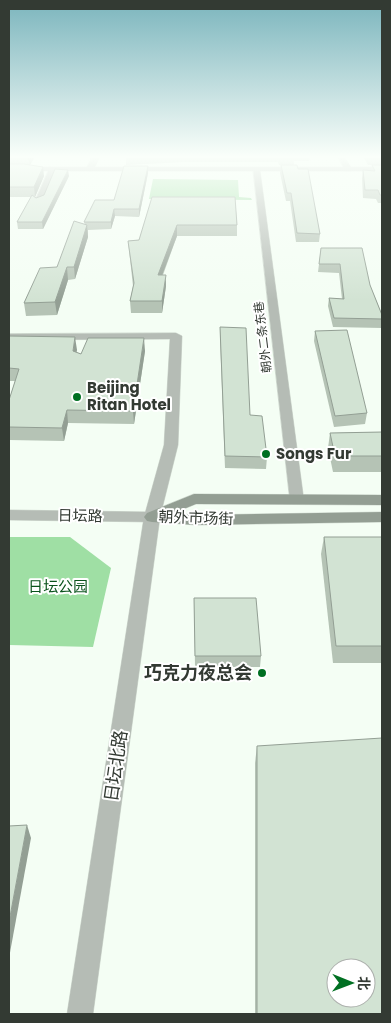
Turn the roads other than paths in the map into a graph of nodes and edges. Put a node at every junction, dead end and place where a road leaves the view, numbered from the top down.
1 (260, 206) edge
2 (9, 337) edge
3 (382, 500) edge
4 (297, 501) junction
5 (9, 515) edge
6 (152, 517) junction
7 (382, 517) edge
8 (80, 1014) edge

1 - 4 street, 朝外二条东巷
2 - 6 street, 日坛北路
3 - 4 main road, 朝外市场街
4 - 6 main road, 朝外市场街
5 - 6 street, 日坛路
6 - 7 main road, 朝外市场街
6 - 8 street, 日坛北路

